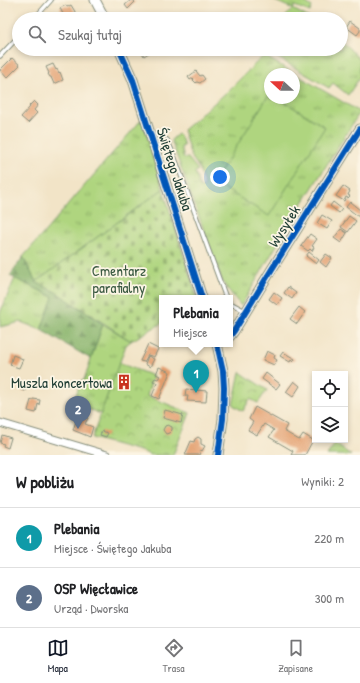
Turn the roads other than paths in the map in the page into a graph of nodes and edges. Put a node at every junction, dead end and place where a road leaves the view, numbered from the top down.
1 (51, 0) edge
2 (95, 0) edge
3 (40, 12) edge
4 (101, 12) edge
5 (12, 43) edge
6 (0, 56) edge
7 (122, 56) edge
8 (360, 129) edge
9 (155, 149) junction
10 (201, 295) edge
11 (225, 295) edge
12 (233, 305) edge
13 (246, 312) junction
14 (233, 332) edge
15 (219, 347) edge
16 (0, 423) edge
17 (107, 455) edge
18 (218, 455) edge

1 - 3 lane
2 - 4 street
5 - 6 lane
7 - 9 street, Świętego Jakuba
8 - 13 street, Wysyłek
9 - 10 street, Świętego Jakuba
9 - 11 lane
12 - 13 lane
13 - 14 street, Wysyłek
15 - 18 street
16 - 17 street

